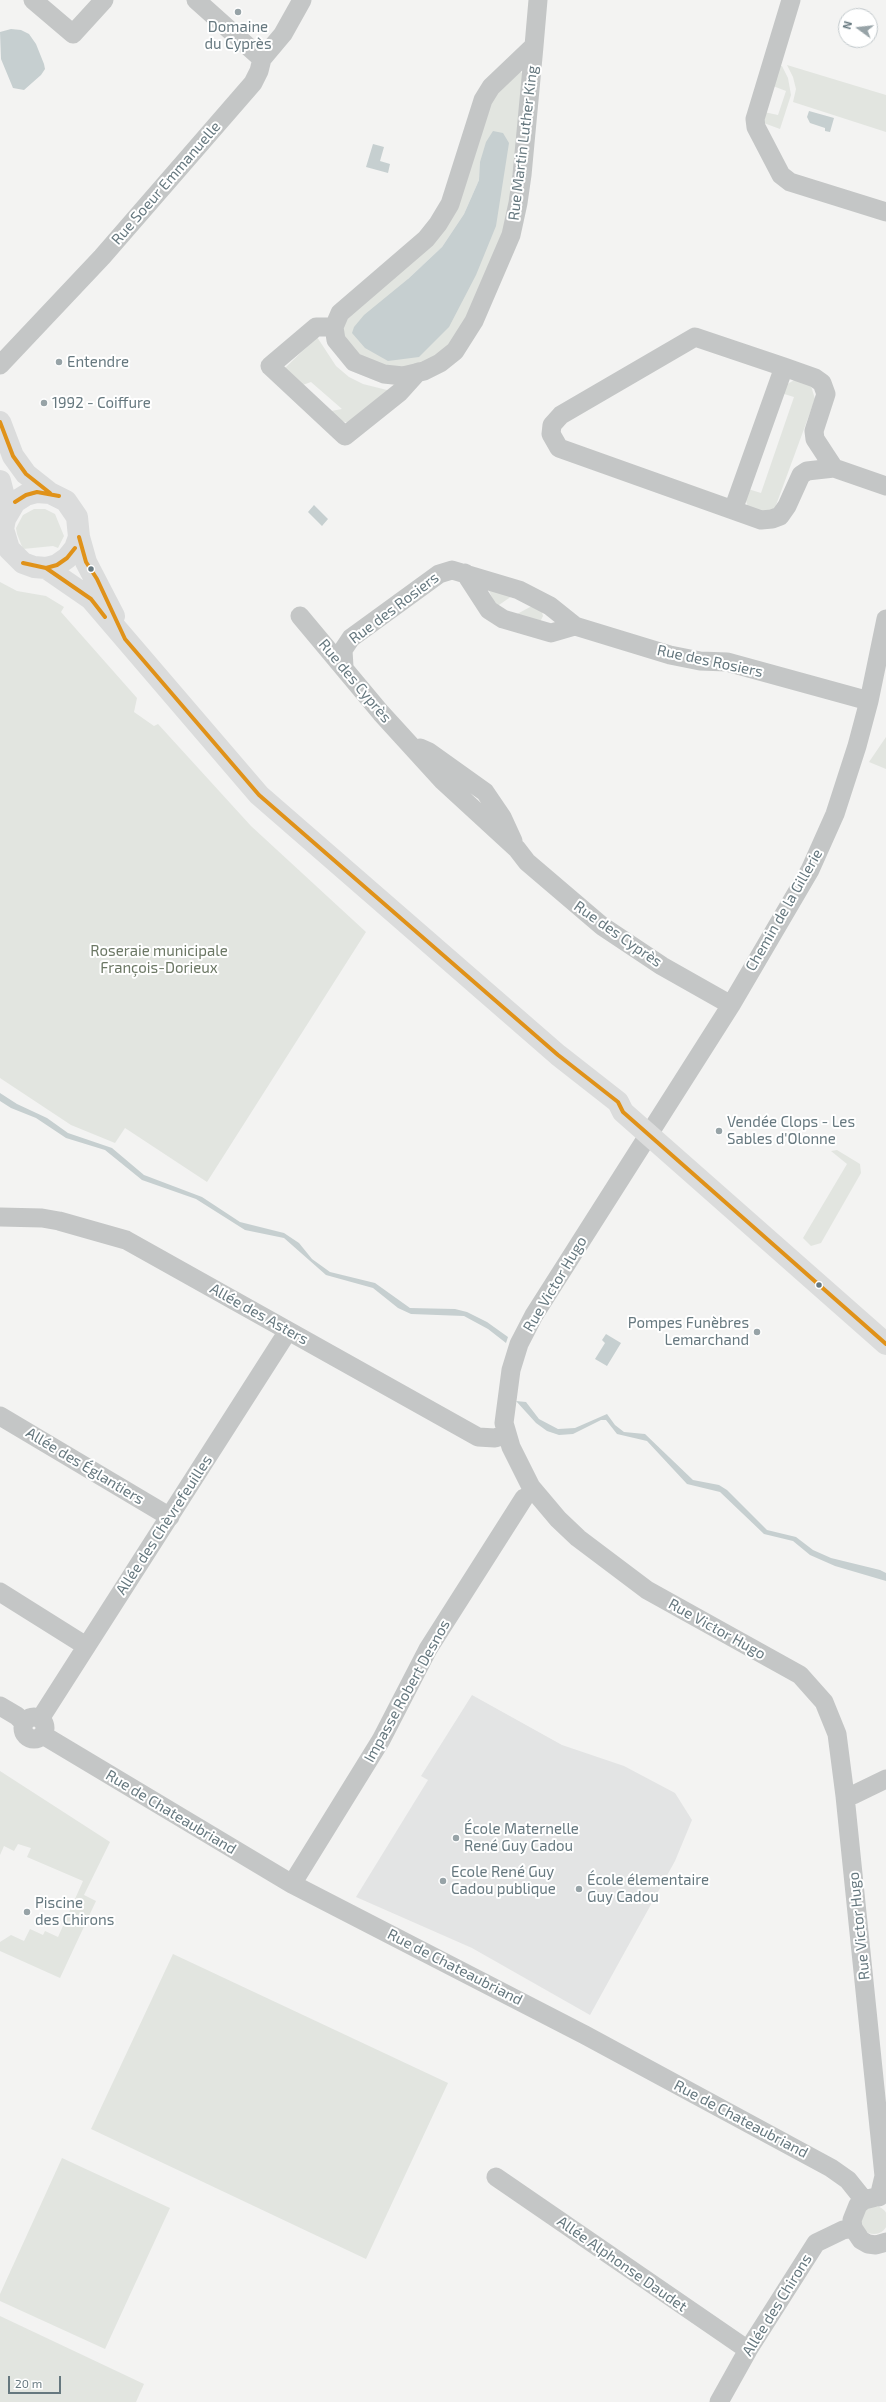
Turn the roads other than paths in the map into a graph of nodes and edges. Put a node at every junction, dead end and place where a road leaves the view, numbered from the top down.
1 (33, 0) edge
2 (104, 0) edge
3 (196, 0) edge
4 (302, 0) edge
5 (538, 0) edge
6 (791, 0) edge
7 (534, 46) junction
8 (262, 59) junction
9 (886, 212) edge
10 (334, 327) junction
11 (0, 365) edge
12 (784, 367) junction
13 (418, 372) junction
14 (0, 422) edge
15 (834, 468) junction
16 (0, 482) edge
17 (886, 486) edge
18 (50, 492) junction
19 (733, 510) junction
20 (4, 518) edge
21 (79, 537) junction
22 (0, 558) edge
23 (23, 563) junction
24 (46, 568) junction
25 (465, 573) junction
26 (300, 616) dead end
27 (886, 620) edge
28 (575, 626) junction
29 (125, 638) junction
30 (344, 667) junction
31 (869, 701) junction
32 (731, 1005) junction
33 (649, 1135) junction
34 (0, 1218) edge
35 (288, 1331) junction
36 (886, 1344) edge
37 (0, 1416) edge
38 (507, 1434) junction
39 (524, 1498) dead end
40 (170, 1517) junction
41 (0, 1592) edge
42 (86, 1646) junction
43 (0, 1706) edge
44 (35, 1726) junction
45 (886, 1779) edge
46 (845, 1796) junction
47 (292, 1884) junction
48 (496, 2177) dead end
49 (876, 2199) edge
50 (853, 2228) junction
51 (886, 2242) edge
52 (748, 2350) junction
53 (720, 2402) edge

1 - 2 street
3 - 8 street
4 - 8 street
5 - 7 street, Rue Martin Luther King
6 - 9 street
7 - 10 street, Rue Martin Luther King
7 - 13 street, Rue Martin Luther King
8 - 11 street, Rue Soeur Emmanuelle
10 - 13 street, Rue Martin Luther King
10 - 13 street, Rue Martin Luther King
12 - 15 street
12 - 19 street
12 - 19 street
14 - 18 main road
15 - 17 street
15 - 19 street
16 - 20 main road
18 - 20 main road
18 - 21 main road
20 - 23 main road
21 - 24 main road
21 - 29 main road
22 - 23 street
23 - 24 main road
24 - 29 main road
25 - 28 street, Rue des Rosiers
25 - 28 street
25 - 30 street, Rue des Rosiers
26 - 30 street, Rue des Cyprès
27 - 31 street, Chemin de la Gillerie
28 - 31 street, Rue des Rosiers
29 - 33 main road
30 - 32 street, Rue des Cyprès
31 - 32 street, Chemin de la Gillerie
32 - 33 street, Chemin de la Gillerie
33 - 36 main road
33 - 38 street, Rue Victor Hugo
34 - 35 street, Allée des Asters
35 - 38 street, Allée des Asters
35 - 40 street, Allée des Chèvrefeuilles
37 - 40 street, Allée des Églantiers
38 - 46 street, Rue Victor Hugo
39 - 47 street, Impasse Robert Desnos
40 - 42 street, Allée des Chèvrefeuilles
41 - 42 street
42 - 44 street, Allée des Chèvrefeuilles
43 - 44 street, Rue de Chateaubriand
44 - 47 street, Rue de Chateaubriand
45 - 46 street
46 - 49 street, Rue Victor Hugo
47 - 49 street, Rue de Chateaubriand
48 - 52 street, Allée Alphonse Daudet
49 - 50 street, Rue Victor Hugo
50 - 51 street
50 - 52 street, Allée des Chirons
52 - 53 street, Allée des Chirons

